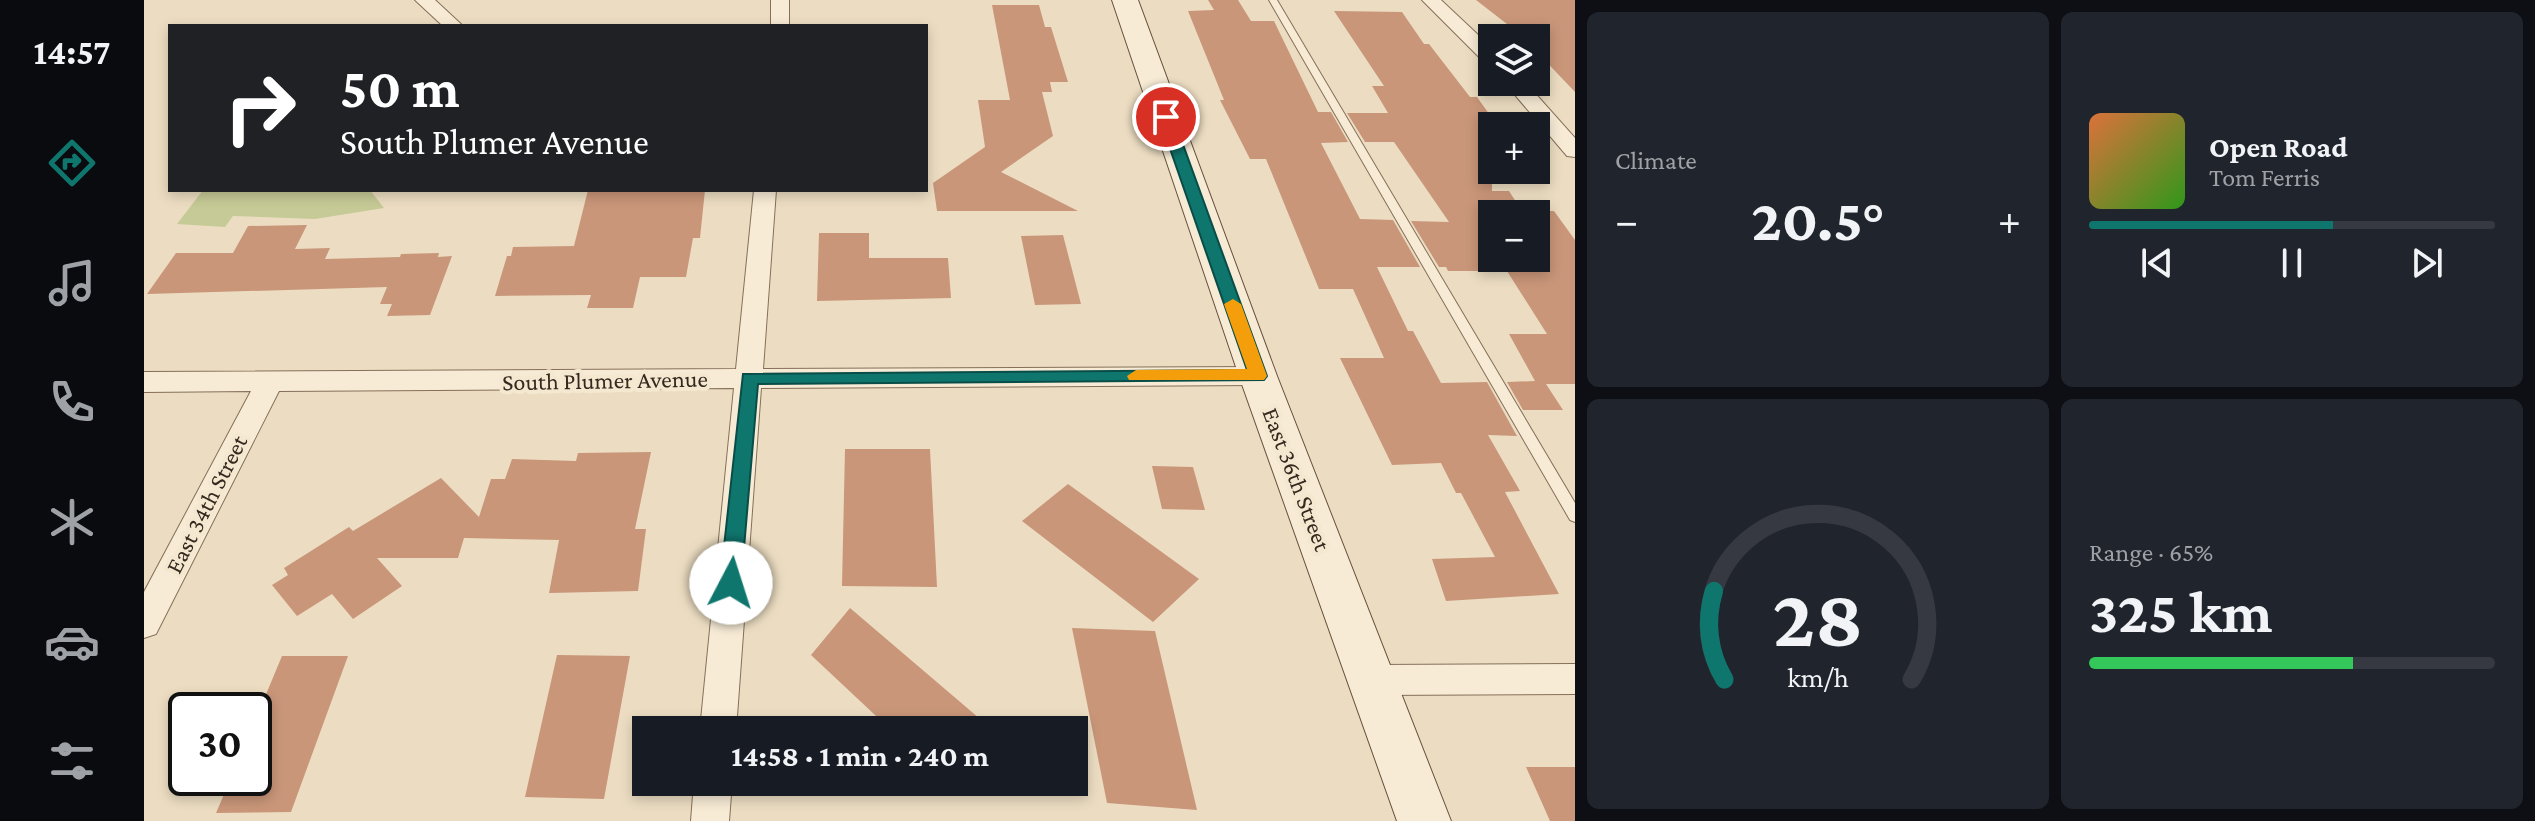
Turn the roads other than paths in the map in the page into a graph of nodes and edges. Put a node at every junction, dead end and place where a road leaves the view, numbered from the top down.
1 (424, 0) edge
2 (780, 0) edge
3 (1125, 0) edge
4 (1273, 0) edge
5 (1431, 0) edge
6 (452, 24) edge
7 (780, 24) edge
8 (1478, 45) edge
9 (1526, 96) edge
10 (1575, 151) edge
11 (765, 192) edge
12 (1258, 376) junction
13 (749, 378) junction
14 (144, 382) edge
15 (269, 383) junction
16 (1575, 516) edge
17 (144, 624) edge
18 (1575, 679) edge
19 (1373, 680) junction
20 (719, 716) edge
21 (712, 796) edge
22 (710, 821) edge
23 (1424, 821) edge

1 - 6 street
2 - 7 street
3 - 12 main road, East 36th Street
4 - 16 lane
5 - 8 street
9 - 10 street
11 - 13 street
12 - 13 street, South Plumer Avenue
12 - 19 main road, East 36th Street
13 - 15 street, South Plumer Avenue
13 - 20 street
14 - 15 street, South Plumer Avenue
15 - 17 street, East 34th Street
18 - 19 street
19 - 23 main road, East 36th Street
21 - 22 street

